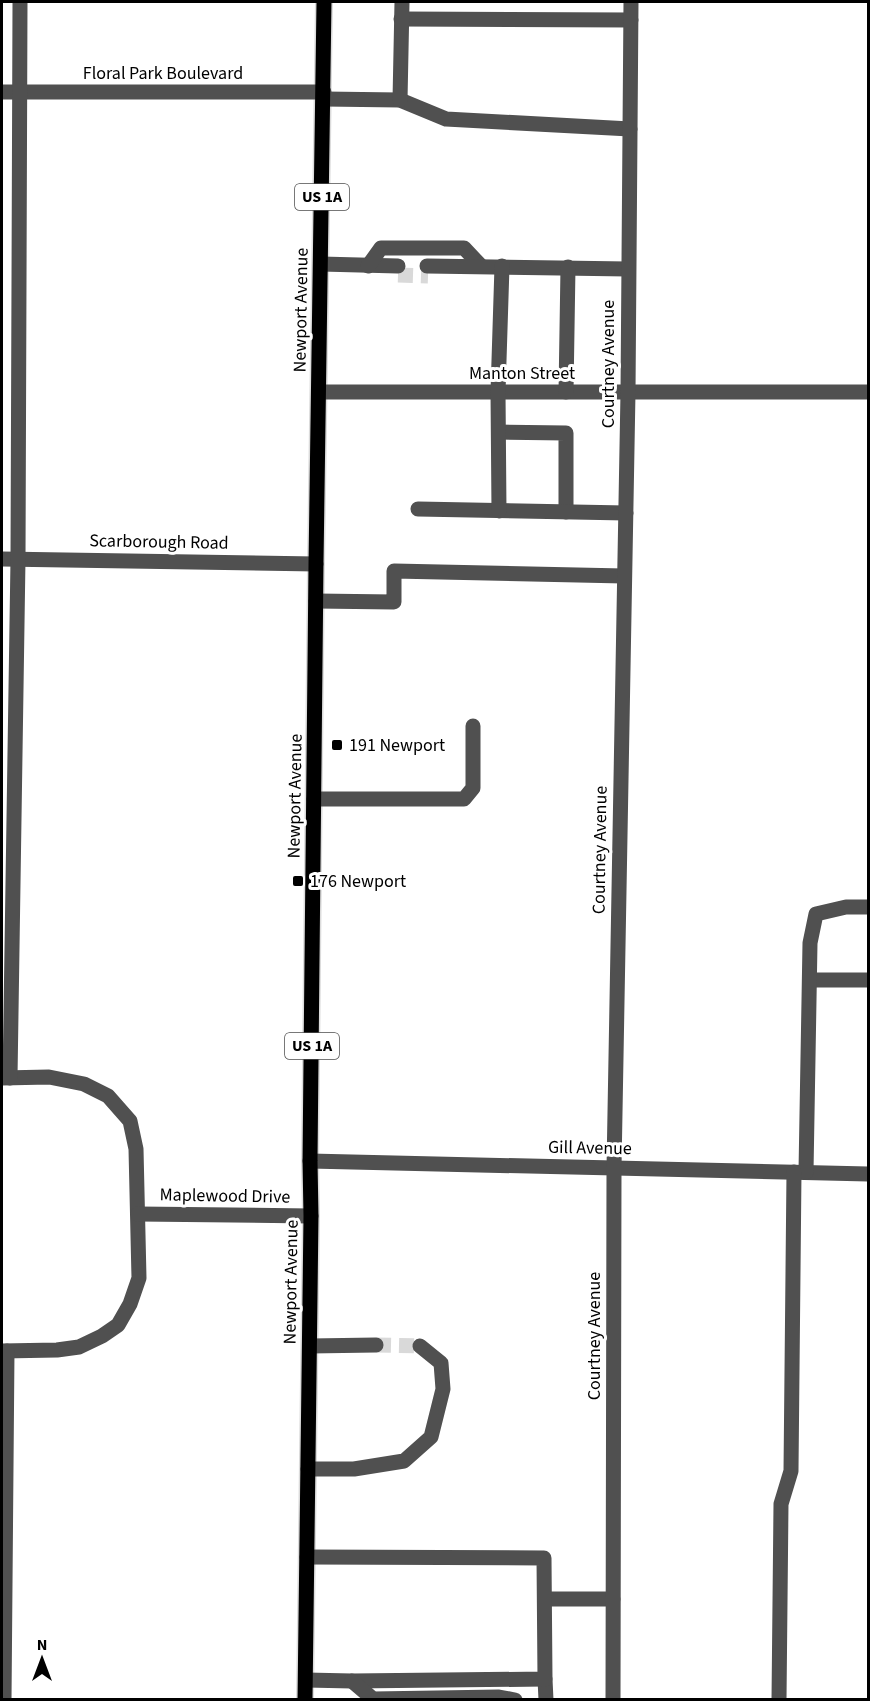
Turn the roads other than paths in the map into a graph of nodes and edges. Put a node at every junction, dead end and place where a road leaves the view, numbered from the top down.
1 (20, 2) edge
2 (324, 2) edge
3 (402, 2) edge
4 (631, 2) edge
5 (401, 19) junction
6 (631, 20) junction
7 (2, 92) edge
8 (19, 92) junction
9 (324, 96) junction
10 (400, 100) junction
11 (630, 129) junction
12 (321, 264) junction
13 (368, 266) junction
14 (481, 266) junction
15 (502, 266) junction
16 (568, 267) junction
17 (628, 269) junction
18 (398, 270) tunnel mouth
19 (428, 271) tunnel mouth
20 (319, 392) junction
21 (498, 392) junction
22 (566, 392) junction
23 (628, 392) junction
24 (868, 392) edge
25 (499, 432) junction
26 (418, 509) dead end
27 (499, 511) junction
28 (566, 512) junction
29 (626, 513) junction
30 (2, 559) edge
31 (18, 559) junction
32 (316, 564) junction
33 (624, 576) junction
34 (316, 601) junction
35 (473, 726) dead end
36 (314, 799) junction
37 (868, 907) edge
38 (810, 980) junction
39 (868, 980) edge
40 (6, 1078) edge
41 (310, 1161) junction
42 (614, 1168) junction
43 (800, 1172) junction
44 (868, 1174) edge
45 (138, 1214) junction
46 (311, 1216) junction
47 (375, 1345) tunnel mouth
48 (310, 1346) junction
49 (420, 1346) tunnel mouth
50 (4, 1351) edge
51 (308, 1469) junction
52 (307, 1557) junction
53 (545, 1599) junction
54 (614, 1599) junction
55 (545, 1679) junction
56 (306, 1680) junction
57 (352, 1681) junction
58 (4, 1700) edge
59 (305, 1700) edge
60 (515, 1700) edge
61 (546, 1700) edge
62 (614, 1700) edge
63 (779, 1700) edge

1 - 8 street
2 - 9 main road, Newport Avenue / US 1A
3 - 5 street
4 - 6 street, Courtney Avenue
5 - 6 street
5 - 10 street
6 - 11 street, Courtney Avenue
7 - 8 street, Floral Park Boulevard
8 - 9 street, Floral Park Boulevard
8 - 31 street
9 - 10 street, Floral Park Boulevard
9 - 12 main road, Newport Avenue / US 1A
10 - 11 street
11 - 17 street, Courtney Avenue
12 - 13 street
12 - 20 main road, Newport Avenue / US 1A
13 - 14 street
13 - 18 street
14 - 15 street
14 - 19 street
15 - 16 street
15 - 21 street
16 - 17 street
16 - 22 street
17 - 23 street, Courtney Avenue
20 - 21 street, Manton Street
20 - 32 main road, Newport Avenue / US 1A
21 - 22 street, Manton Street
21 - 25 street
22 - 23 street, Manton Street
23 - 24 street, Manton Street
23 - 29 street, Courtney Avenue
25 - 27 street
25 - 28 street
26 - 27 street
27 - 28 street
28 - 29 street
29 - 33 street, Courtney Avenue
30 - 31 street, Scarborough Road
31 - 32 street, Scarborough Road
31 - 40 street
32 - 34 main road, Newport Avenue / US 1A
33 - 34 street
33 - 42 street, Courtney Avenue
34 - 36 main road, Newport Avenue / US 1A
35 - 36 street
36 - 41 main road, Newport Avenue / US 1A
37 - 38 street
38 - 39 street
38 - 43 street
40 - 45 street, Maplewood Drive
41 - 42 street, Gill Avenue
41 - 46 main road, Newport Avenue / US 1A
42 - 43 street, Gill Avenue
42 - 54 street, Courtney Avenue
43 - 44 street, Gill Avenue
43 - 63 street
45 - 46 street, Maplewood Drive
45 - 50 street, Maplewood Drive
46 - 48 main road, Newport Avenue / US 1A
47 - 48 street
48 - 51 main road, Newport Avenue / US 1A
49 - 51 street
50 - 58 street
51 - 52 main road, Newport Avenue / US 1A
52 - 53 street
52 - 56 main road, Newport Avenue / US 1A
53 - 54 street
53 - 55 street
54 - 62 street, Courtney Avenue
55 - 57 street
55 - 61 street
56 - 57 street
56 - 59 main road, Newport Avenue / US 1A
57 - 60 street

